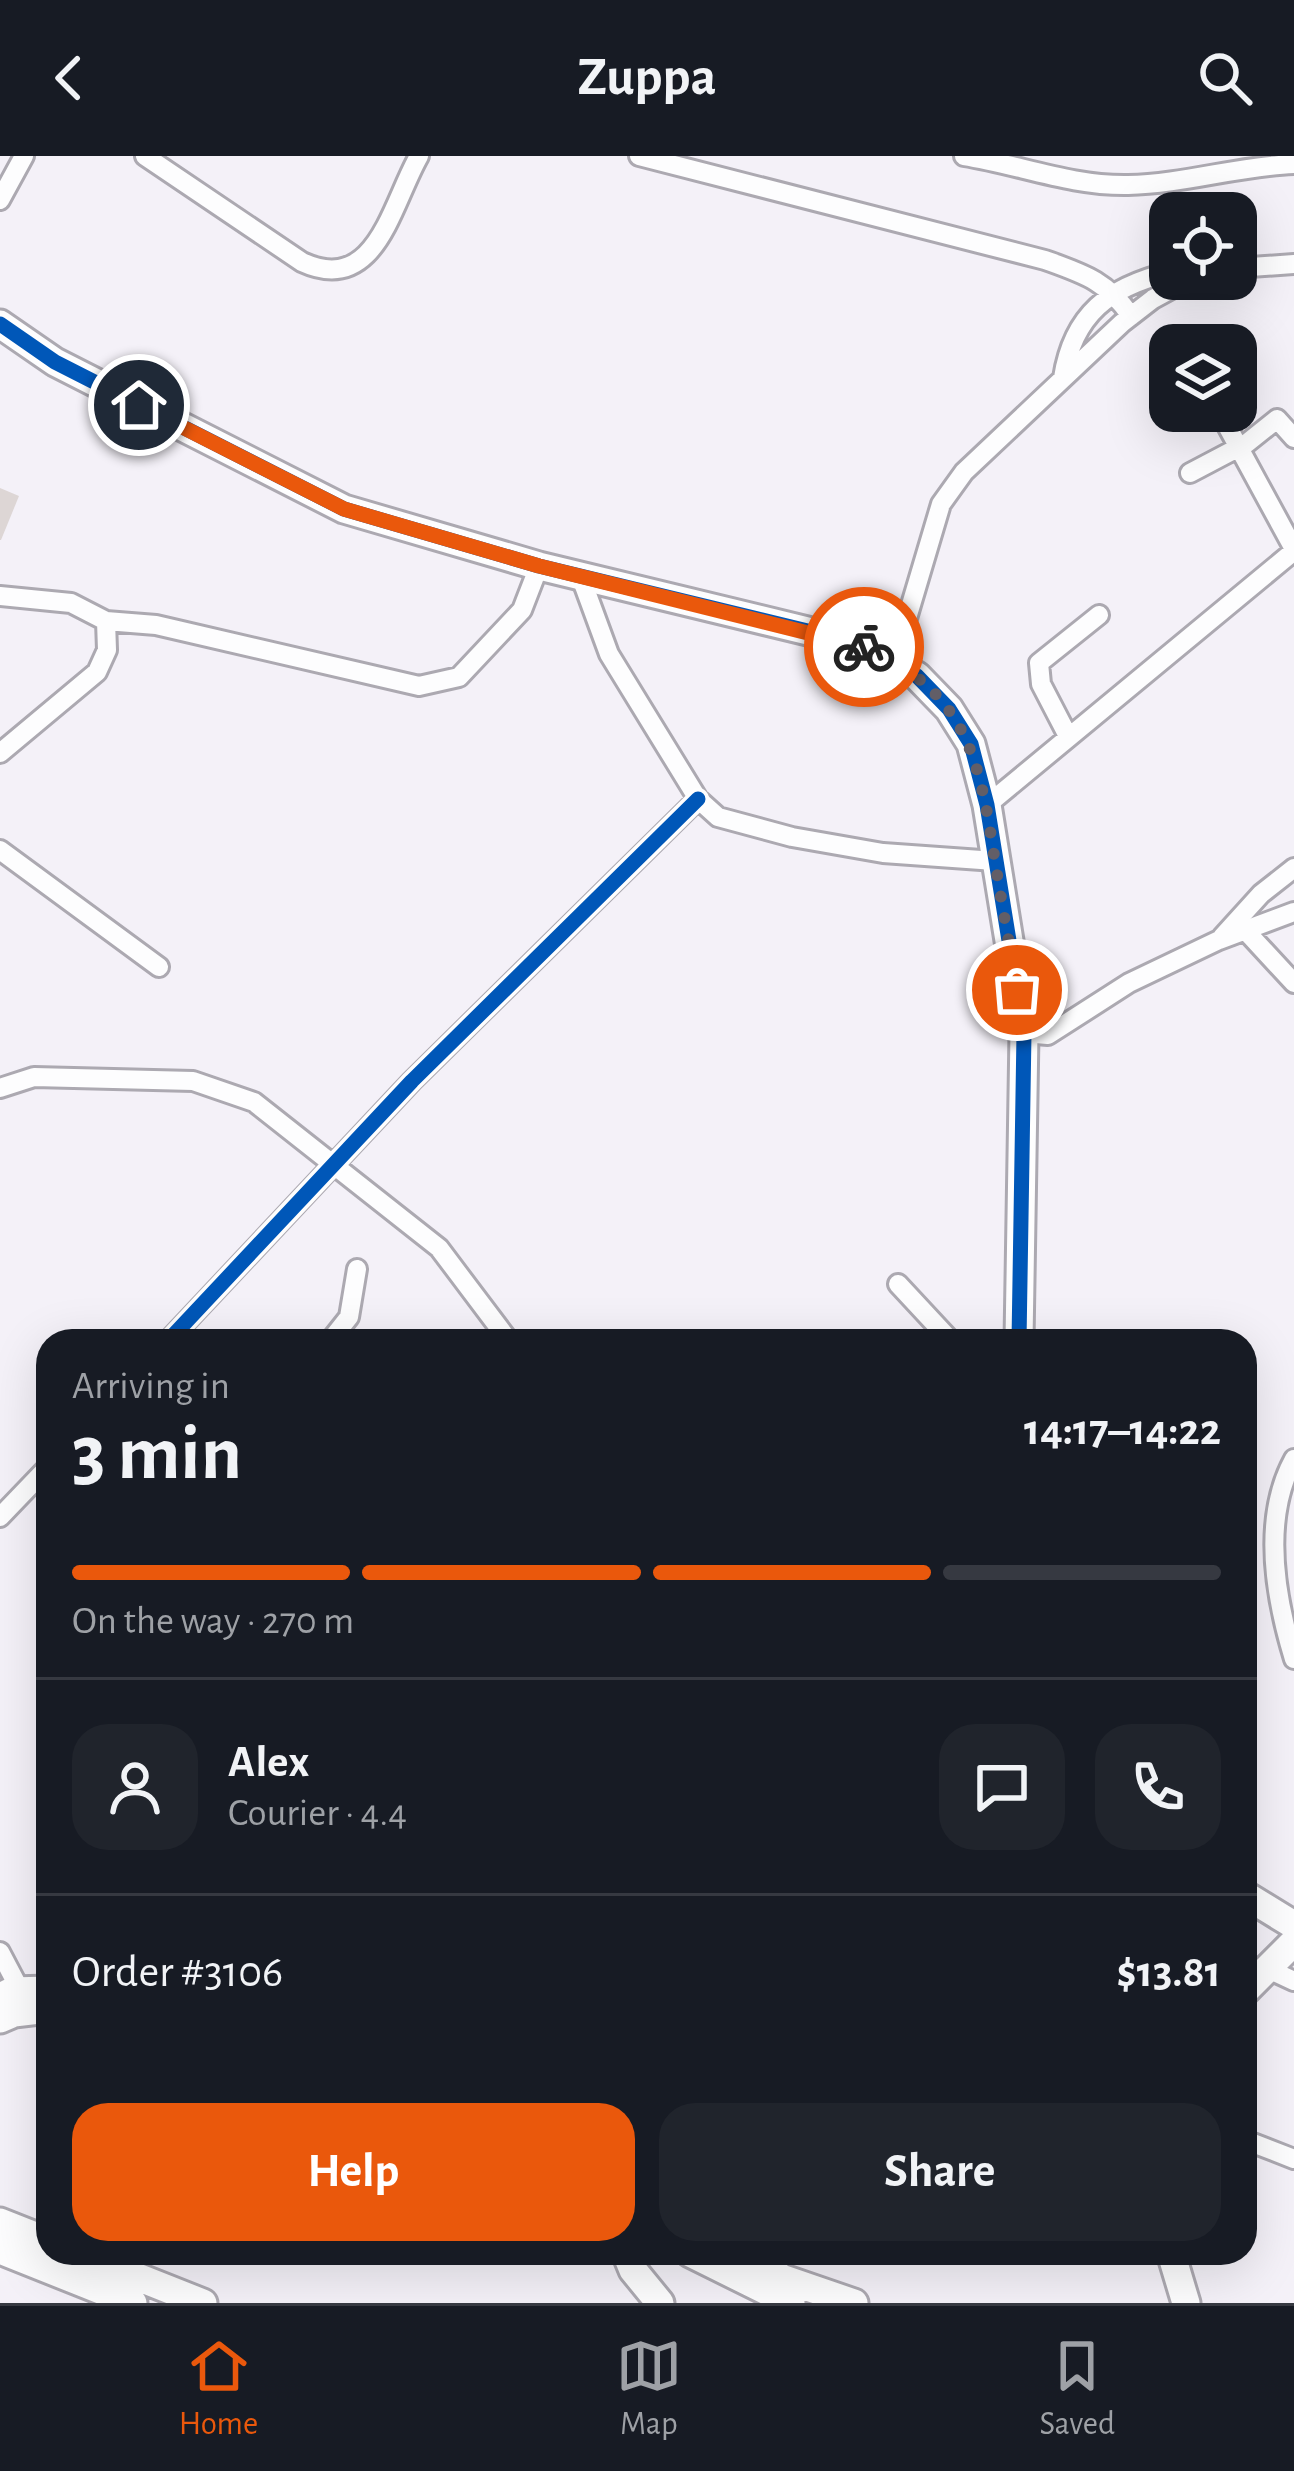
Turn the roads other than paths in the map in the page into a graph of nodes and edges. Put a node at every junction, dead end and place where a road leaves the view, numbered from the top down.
1 (24, 156) edge
2 (145, 156) edge
3 (419, 156) edge
4 (639, 156) edge
5 (964, 156) edge
6 (1294, 164) edge
7 (0, 200) edge
8 (1294, 264) edge
9 (1257, 267) edge
10 (1149, 278) edge
11 (1114, 292) junction
12 (1157, 300) edge
13 (1131, 316) junction
14 (0, 324) edge
15 (1063, 378) junction
16 (1231, 432) edge
17 (1294, 438) edge
18 (1240, 447) junction
19 (1190, 472) dead end
20 (1294, 550) edge
21 (539, 566) junction
22 (580, 575) junction
23 (0, 596) edge
24 (1099, 615) dead end
25 (106, 621) junction
26 (894, 662) junction
27 (1068, 736) junction
28 (0, 753) edge
29 (698, 800) junction
30 (988, 805) junction
31 (0, 850) edge
32 (995, 861) junction
33 (1294, 868) edge
34 (1294, 912) edge
35 (1245, 930) junction
36 (1219, 940) junction
37 (159, 967) dead end
38 (1294, 983) edge
39 (1024, 1033) junction
40 (0, 1088) edge
41 (334, 1164) junction
42 (357, 1269) dead end
43 (898, 1284) dead end
44 (179, 1329) edge
45 (340, 1329) edge
46 (500, 1329) edge
47 (940, 1329) edge
48 (1019, 1329) edge
49 (1294, 1459) edge
50 (36, 1480) edge
51 (0, 1517) edge
52 (1294, 1659) edge
53 (1257, 1902) edge
54 (1294, 1925) edge
55 (1294, 1942) edge
56 (0, 1952) edge
57 (1281, 1975) edge
58 (23, 1992) edge
59 (36, 2010) edge
60 (0, 2019) edge
61 (1257, 2145) edge
62 (1294, 2159) edge
63 (0, 2222) edge
64 (36, 2236) edge
65 (0, 2250) edge
66 (36, 2264) edge
67 (38, 2265) edge
68 (107, 2265) edge
69 (631, 2265) edge
70 (714, 2265) edge
71 (780, 2265) edge
72 (1170, 2265) edge
73 (1174, 2265) edge
74 (133, 2303) edge
75 (203, 2303) edge
76 (659, 2303) edge
77 (791, 2303) edge
78 (854, 2303) edge
79 (1172, 2303) edge
80 (1186, 2303) edge

1 - 7 street
2 - 3 street
4 - 11 street
5 - 6 street
8 - 9 street
10 - 11 street
11 - 13 street
11 - 15 street
12 - 13 street
13 - 15 street
14 - 21 street
15 - 26 street
16 - 18 street
17 - 18 street
18 - 19 street
18 - 20 street
20 - 27 street
21 - 22 street
21 - 25 street
22 - 26 street
22 - 29 street
23 - 25 street
24 - 27 street
25 - 28 street
26 - 30 street
27 - 30 street
29 - 32 street
29 - 41 street
30 - 32 street
31 - 37 street
32 - 39 street
33 - 36 street
34 - 35 street
35 - 36 street
35 - 38 street
36 - 39 street
39 - 48 street
40 - 41 street
41 - 44 street
41 - 46 street
42 - 45 street
43 - 47 street
49 - 52 street
50 - 51 street
53 - 54 street
55 - 57 street
56 - 58 street
59 - 60 street
61 - 62 street
63 - 64 street
65 - 66 street
67 - 74 street
68 - 75 street
69 - 76 street
70 - 77 street
71 - 78 street
72 - 79 street
73 - 80 street

